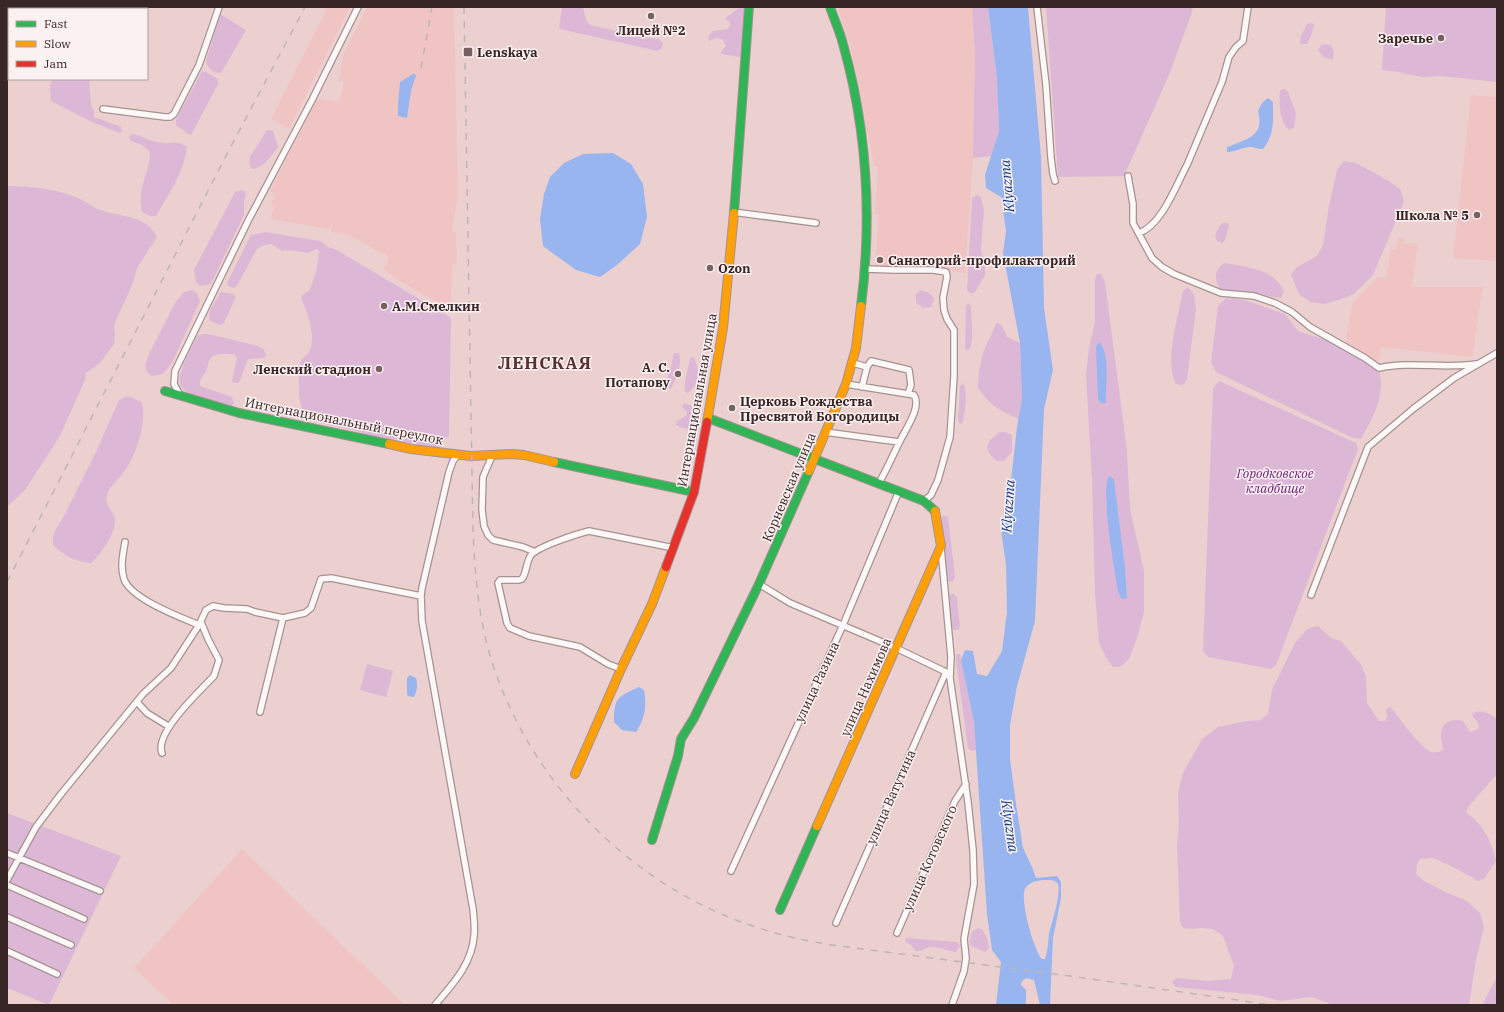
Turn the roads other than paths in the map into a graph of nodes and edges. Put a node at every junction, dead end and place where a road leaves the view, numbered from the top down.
1 (219, 7) edge
2 (358, 7) edge
3 (750, 7) edge
4 (830, 7) edge
5 (1037, 7) edge
6 (1248, 7) edge
7 (103, 109) dead end
8 (1128, 176) dead end
9 (1055, 181) dead end
10 (733, 212) junction
11 (816, 223) dead end
12 (1139, 233) junction
13 (866, 269) junction
14 (1497, 353) edge
15 (853, 363) junction
16 (1476, 364) junction
17 (867, 367) junction
18 (846, 384) junction
19 (862, 387) junction
20 (165, 391) dead end
21 (908, 394) junction
22 (180, 395) junction
23 (708, 418) junction
24 (825, 432) junction
25 (899, 442) junction
26 (458, 455) junction
27 (492, 456) junction
28 (814, 459) junction
29 (879, 483) junction
30 (899, 491) junction
31 (694, 492) junction
32 (924, 501) junction
33 (125, 542) dead end
34 (941, 546) junction
35 (674, 548) junction
36 (535, 552) junction
37 (759, 584) junction
38 (1311, 595) dead end
39 (421, 596) junction
40 (283, 618) junction
41 (200, 623) junction
42 (843, 625) junction
43 (896, 648) junction
44 (621, 669) junction
45 (946, 672) junction
46 (950, 678) junction
47 (137, 702) junction
48 (260, 712) dead end
49 (168, 726) junction
50 (162, 753) dead end
51 (575, 774) dead end
52 (966, 784) junction
53 (652, 840) dead end
54 (7, 853) edge
55 (19, 858) junction
56 (731, 871) dead end
57 (7, 880) edge
58 (7, 885) edge
59 (100, 891) dead end
60 (780, 910) dead end
61 (7, 917) edge
62 (84, 919) dead end
63 (836, 923) dead end
64 (897, 933) dead end
65 (72, 945) dead end
66 (7, 951) edge
67 (57, 974) dead end
68 (435, 1005) edge
69 (952, 1005) edge

1 - 7 street
2 - 22 street
3 - 10 street, Интернациональная улица
4 - 13 street, Корневская улица
5 - 9 street
6 - 12 street
8 - 12 street
10 - 11 street
10 - 23 street, Интернациональная улица
12 - 16 street
13 - 15 street, Корневская улица
13 - 32 street
14 - 16 street
15 - 17 street
15 - 18 street, Корневская улица
16 - 38 street
17 - 19 street
17 - 21 street
18 - 19 street
18 - 24 street, Корневская улица
19 - 21 street
20 - 22 street, Интернациональный переулок
21 - 25 street
22 - 26 street, Интернациональный переулок
23 - 28 street
23 - 31 street, Интернациональная улица
24 - 25 street
24 - 28 street, Корневская улица
25 - 29 street
26 - 27 street, Интернациональный переулок
26 - 39 street
27 - 31 street, Интернациональный переулок
27 - 36 street
28 - 29 street
28 - 37 street, Корневская улица
29 - 30 street
30 - 32 street
30 - 42 street, улица Разина
31 - 35 street, Интернациональная улица
32 - 34 street
33 - 41 street
34 - 43 street, улица Нахимова
34 - 46 street
35 - 36 street
35 - 44 street, Интернациональная улица
36 - 44 street
37 - 42 street
37 - 53 street, Корневская улица
39 - 40 street
39 - 68 street
40 - 41 street
40 - 48 street
41 - 47 street
41 - 49 street
42 - 43 street
42 - 56 street, улица Разина
43 - 45 street
43 - 60 street, улица Нахимова
44 - 51 street, Интернациональная улица
45 - 46 street
45 - 63 street, улица Ватутина
46 - 52 street
47 - 49 street
47 - 55 street
49 - 50 street
52 - 64 street, улица Котовского
52 - 69 street
54 - 55 street
55 - 57 street
55 - 59 street
58 - 62 street
61 - 65 street
66 - 67 street

